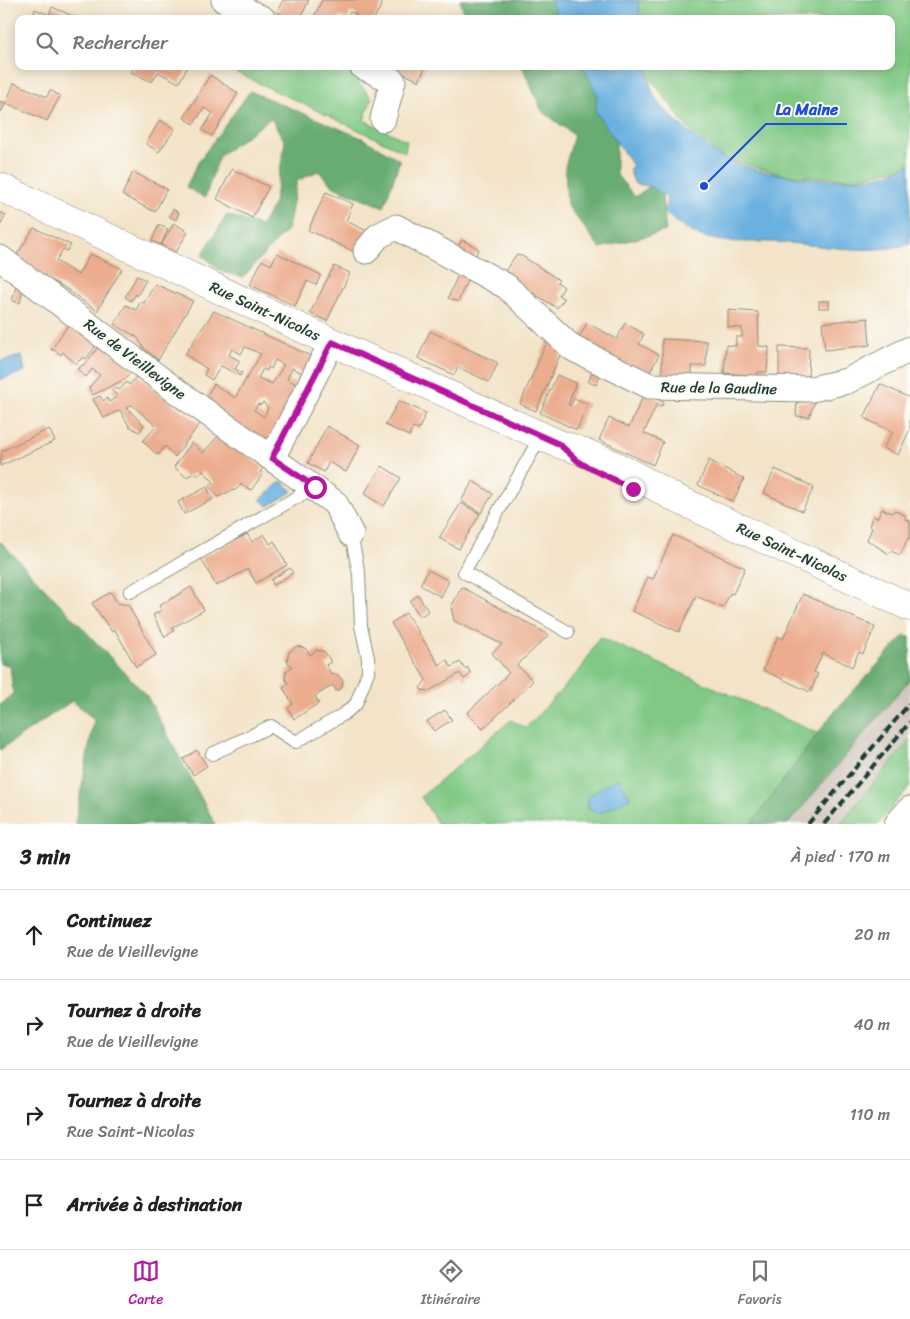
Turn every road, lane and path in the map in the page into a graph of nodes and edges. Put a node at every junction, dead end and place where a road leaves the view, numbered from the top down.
1 (224, 0) edge
2 (255, 15) edge
3 (370, 70) edge
4 (383, 120) dead end
5 (0, 187) edge
6 (366, 251) dead end
7 (0, 258) edge
8 (332, 342) junction
9 (910, 349) edge
10 (550, 440) junction
11 (272, 458) junction
12 (315, 487) junction
13 (351, 534) joint
14 (130, 592) dead end
15 (910, 607) edge
16 (568, 632) dead end
17 (212, 754) dead end
18 (910, 808) edge
19 (898, 824) edge

1 - 2 street
3 - 4 street
5 - 8 main road, Rue Saint-Nicolas
6 - 9 street, Rue de la Gaudine
7 - 11 street, Rue de Vieillevigne
8 - 10 main road, Rue Saint-Nicolas
8 - 11 street
10 - 15 main road, Rue Saint-Nicolas
10 - 16 lane
11 - 12 street, Rue de Vieillevigne
12 - 13 street, Rue de Vieillevigne
12 - 14 lane
13 - 17 lane
18 - 19 street

